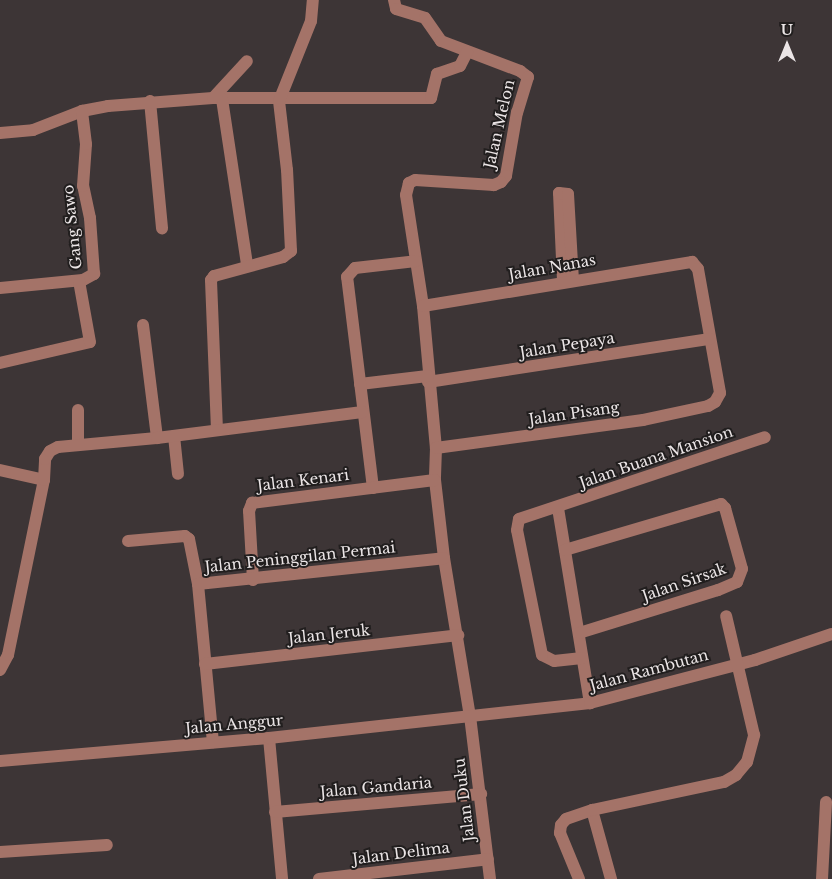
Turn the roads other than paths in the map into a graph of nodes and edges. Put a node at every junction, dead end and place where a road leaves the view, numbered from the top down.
1 (313, 0) edge
2 (394, 0) edge
3 (467, 52) junction
4 (247, 61) dead end
5 (218, 99) junction
6 (279, 100) junction
7 (150, 101) junction
8 (82, 111) junction
9 (0, 133) edge
10 (162, 228) dead end
11 (416, 261) junction
12 (247, 265) junction
13 (79, 281) junction
14 (568, 281) junction
15 (0, 288) edge
16 (423, 306) junction
17 (142, 325) dead end
18 (710, 339) junction
19 (0, 363) edge
20 (428, 379) junction
21 (360, 384) junction
22 (78, 410) dead end
23 (362, 412) junction
24 (217, 430) junction
25 (174, 436) junction
26 (765, 437) dead end
27 (157, 438) junction
28 (78, 445) junction
29 (436, 448) junction
30 (0, 470) edge
31 (178, 474) dead end
32 (44, 480) junction
33 (435, 480) junction
34 (373, 488) junction
35 (558, 508) junction
36 (128, 541) dead end
37 (565, 550) junction
38 (444, 558) junction
39 (253, 580) junction
40 (198, 584) junction
41 (726, 616) dead end
42 (578, 633) junction
43 (832, 634) edge
44 (458, 635) junction
45 (582, 658) junction
46 (205, 664) junction
47 (736, 664) junction
48 (0, 670) edge
49 (590, 703) junction
50 (470, 716) junction
51 (270, 738) junction
52 (213, 742) junction
53 (0, 761) edge
54 (480, 794) junction
55 (826, 802) dead end
56 (592, 810) junction
57 (275, 812) junction
58 (107, 845) dead end
59 (0, 852) edge
60 (488, 860) junction
61 (282, 879) edge
62 (319, 879) edge
63 (490, 879) edge
64 (579, 879) edge
65 (611, 879) edge
66 (822, 879) edge

1 - 6 street
2 - 3 street, Jalan Melon
3 - 6 street
3 - 11 street, Jalan Melon
4 - 5 street
5 - 6 street
5 - 7 street
5 - 12 street
6 - 12 street
7 - 8 street
7 - 10 street
8 - 9 street
8 - 13 street, Gang Sawo
11 - 16 street
11 - 21 street
12 - 24 street
13 - 15 street, Gang Sawo
13 - 19 street
14 - 14 street
14 - 16 street, Jalan Nanas
14 - 18 street, Jalan Nanas
16 - 20 street
17 - 27 street
18 - 20 street, Jalan Pepaya
18 - 29 street, Jalan Pisang
20 - 21 street
20 - 29 street
21 - 23 street
22 - 28 street
23 - 24 street
23 - 34 street
24 - 25 street
25 - 27 street
25 - 31 street
26 - 35 street, Jalan Buana Mansion
27 - 28 street
28 - 32 street
29 - 33 street
30 - 32 street
32 - 48 street
33 - 34 street, Jalan Kenari
33 - 38 street
34 - 39 street, Jalan Kenari
35 - 37 street
35 - 45 street, Jalan Buana Mansion
36 - 40 street
37 - 42 street
37 - 42 street, Jalan Sirsak
38 - 39 street, Jalan Peninggilan Permai
38 - 44 street
39 - 40 street, Jalan Peninggilan Permai
40 - 46 street, Jalan Peninggilan Permai
41 - 47 street
42 - 45 street
43 - 47 street, Jalan Rambutan
44 - 46 street, Jalan Jeruk
44 - 50 street
45 - 49 street
46 - 52 street, Jalan Peninggilan Permai
47 - 49 street, Jalan Rambutan
47 - 56 street
49 - 50 street, Jalan Rambutan
50 - 51 street, Jalan Anggur
50 - 54 street, Jalan Duku
51 - 52 street, Jalan Anggur
51 - 57 street
52 - 53 street, Jalan Anggur
54 - 57 street, Jalan Gandaria
54 - 60 street, Jalan Duku
55 - 66 street
56 - 64 street
56 - 65 street
57 - 61 street
58 - 59 street
60 - 62 street, Jalan Delima
60 - 63 street, Jalan Duku

